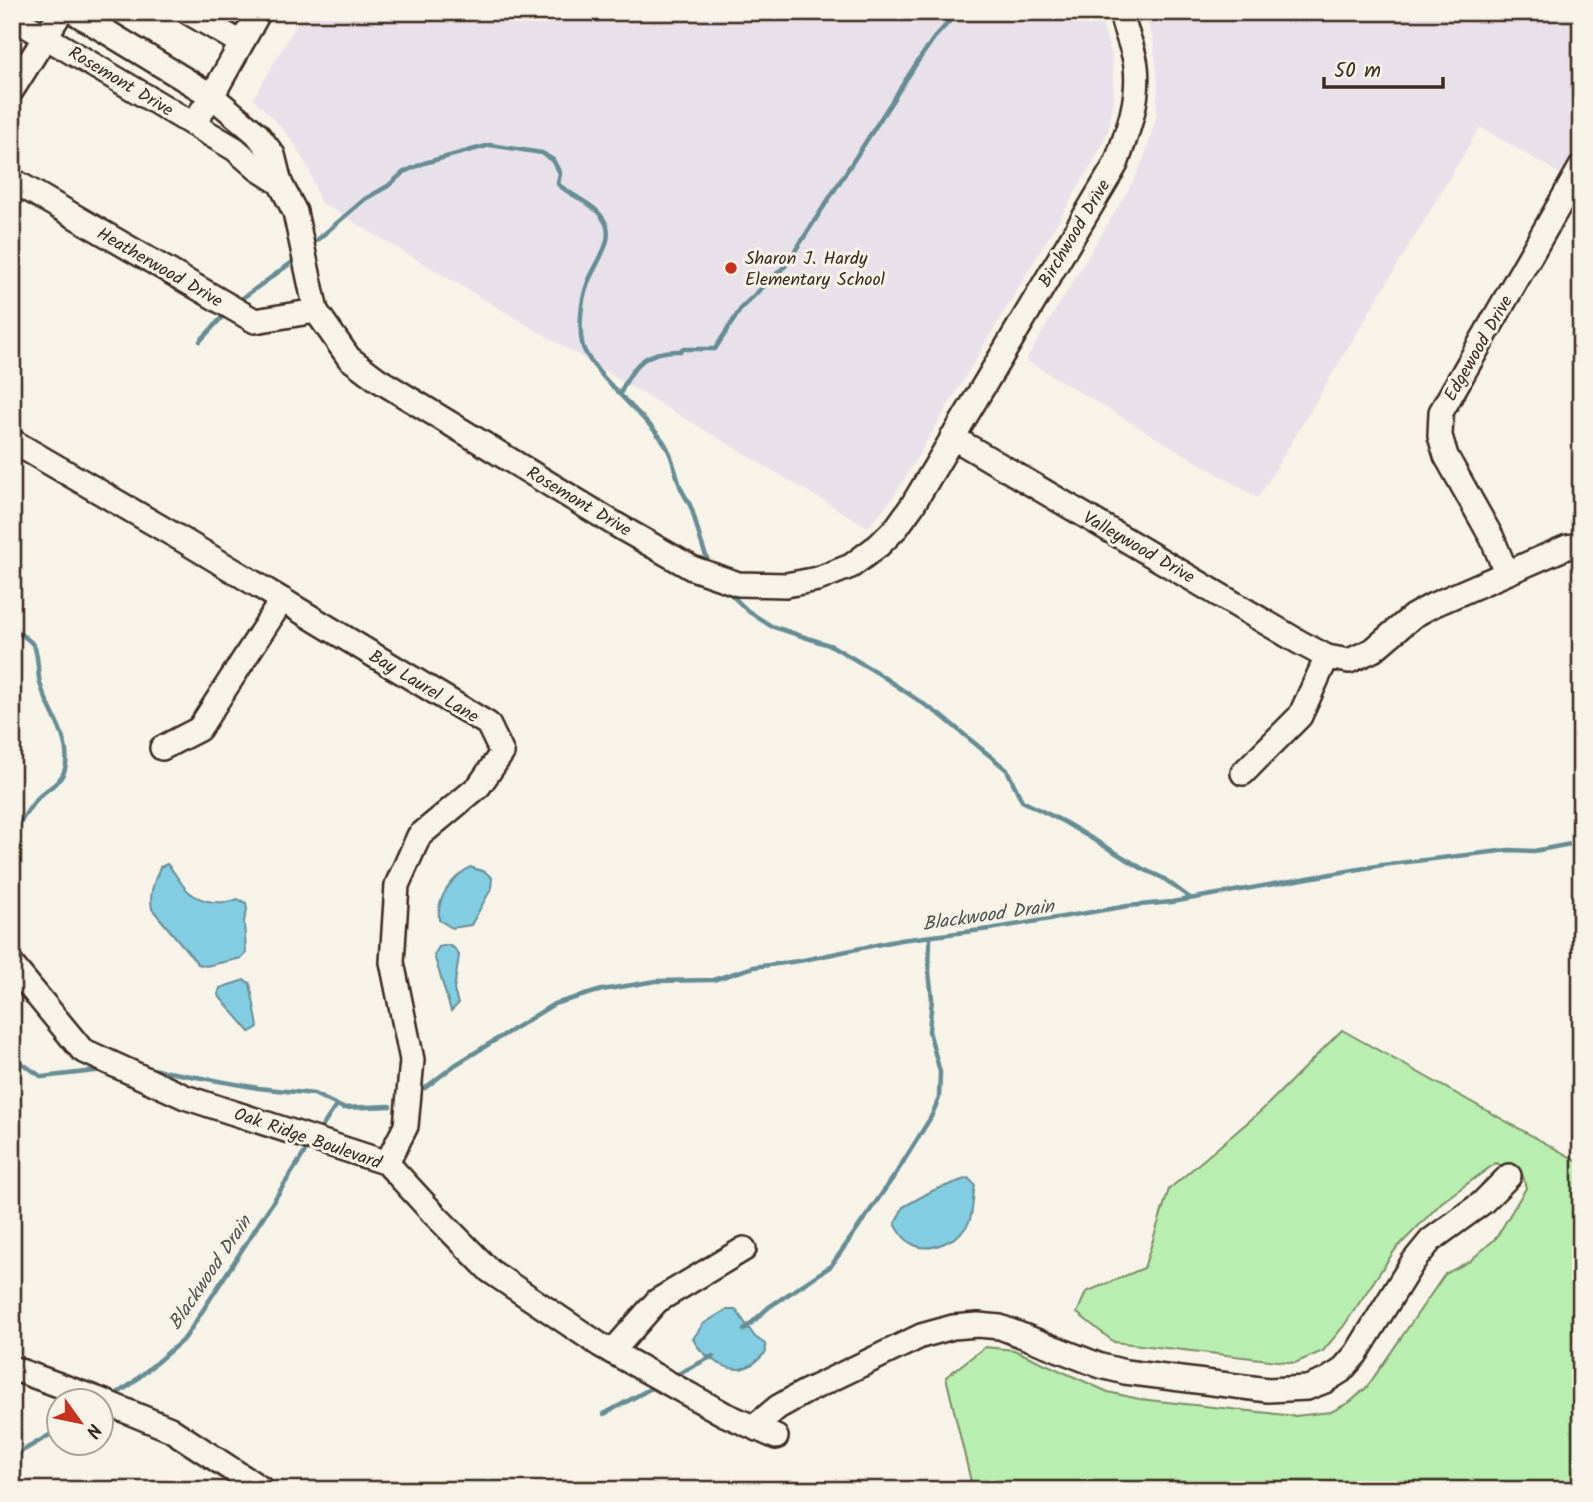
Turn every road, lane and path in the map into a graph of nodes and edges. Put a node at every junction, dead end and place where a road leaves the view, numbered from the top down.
1 (61, 12) edge
2 (74, 12) edge
3 (188, 12) edge
4 (259, 12) edge
5 (1121, 12) edge
6 (12, 17) edge
7 (47, 36) junction
8 (241, 43) junction
9 (12, 90) edge
10 (212, 96) junction
11 (193, 124) junction
12 (1581, 167) edge
13 (12, 180) edge
14 (281, 183) junction
15 (316, 311) junction
16 (952, 437) junction
17 (12, 441) edge
18 (1581, 545) edge
19 (1506, 572) junction
20 (282, 600) junction
21 (1327, 657) junction
22 (163, 748) dead end
23 (1242, 773) dead end
24 (12, 965) edge
25 (387, 1163) junction
26 (1509, 1176) dead end
27 (744, 1249) dead end
28 (612, 1352) junction
29 (12, 1368) edge
30 (61, 1386) edge
31 (116, 1407) edge
32 (754, 1427) junction
33 (776, 1437) dead end
34 (263, 1490) edge

1 - 7 street
2 - 10 street, Rosemont Drive
3 - 8 street
4 - 8 street
5 - 16 street, Birchwood Drive
6 - 7 street, Rosemont Drive
7 - 9 street
7 - 11 street, Rosemont Drive
8 - 10 street
10 - 11 street, Rosemont Drive
10 - 14 street, Rosemont Drive
11 - 14 street, Rosemont Drive
12 - 19 street, Edgewood Drive
13 - 15 street, Heatherwood Drive
14 - 15 street, Rosemont Drive
15 - 16 street, Rosemont Drive
16 - 21 street, Valleywood Drive
17 - 20 street, Bay Laurel Lane
18 - 19 street
19 - 21 street
20 - 22 street
20 - 25 street, Bay Laurel Lane
21 - 23 street
24 - 25 street, Oak Ridge Boulevard
25 - 28 street, Oak Ridge Boulevard
26 - 32 street
27 - 28 street
28 - 32 street, Oak Ridge Boulevard
29 - 30 street
31 - 34 street
32 - 33 street, Oak Ridge Boulevard

